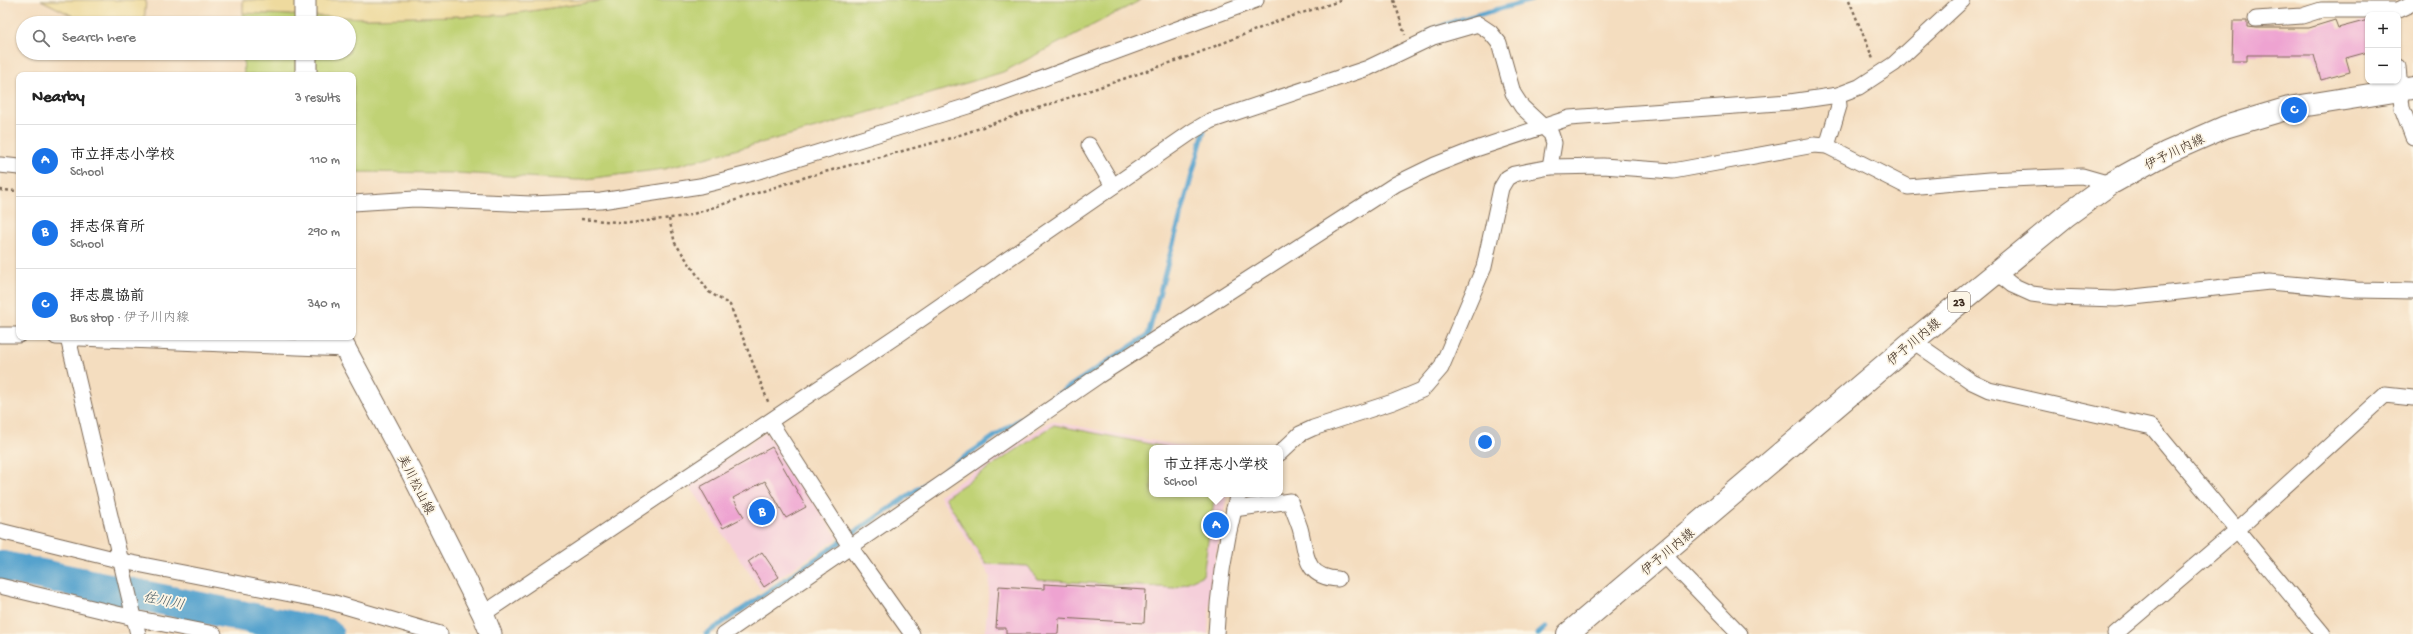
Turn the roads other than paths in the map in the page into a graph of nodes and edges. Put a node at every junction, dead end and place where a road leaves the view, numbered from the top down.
1 (305, 0) edge
2 (1256, 0) edge
3 (1963, 0) edge
4 (2413, 3) edge
5 (2365, 12) edge
6 (2389, 12) edge
7 (305, 16) edge
8 (2256, 19) dead end
9 (306, 60) edge
10 (306, 72) edge
11 (2401, 74) edge
12 (2407, 89) edge
13 (1838, 95) junction
14 (1542, 126) junction
15 (2413, 137) edge
16 (1089, 145) dead end
17 (1827, 146) junction
18 (0, 165) edge
19 (16, 167) edge
20 (1550, 167) junction
21 (2110, 184) junction
22 (1113, 186) junction
23 (356, 203) edge
24 (1996, 272) junction
25 (2413, 290) edge
26 (0, 335) edge
27 (16, 335) edge
28 (68, 340) edge
29 (178, 340) edge
30 (1913, 341) junction
31 (342, 343) edge
32 (2413, 398) edge
33 (772, 420) junction
34 (1283, 450) edge
35 (1237, 497) edge
36 (1234, 509) junction
37 (2236, 531) junction
38 (0, 532) edge
39 (852, 548) junction
40 (1663, 554) junction
41 (122, 564) junction
42 (1338, 579) dead end
43 (0, 586) edge
44 (483, 614) junction
45 (133, 615) junction
46 (138, 634) edge
47 (214, 634) edge
48 (440, 634) edge
49 (491, 634) edge
50 (724, 634) edge
51 (912, 634) edge
52 (1216, 634) edge
53 (1568, 634) edge
54 (1740, 634) edge
55 (2115, 634) edge
56 (2323, 634) edge

1 - 7 main road
2 - 23 street
3 - 13 street
4 - 6 street
5 - 8 street
9 - 10 main road
11 - 12 street
12 - 15 street
12 - 21 main road, 伊予川内線 / 23
13 - 14 street
13 - 17 street
14 - 20 street
14 - 22 street
14 - 39 street
16 - 22 street
17 - 20 street
17 - 21 street
18 - 19 street
20 - 34 street
21 - 24 main road, 伊予川内線 / 23
22 - 33 street
24 - 25 street
24 - 30 main road, 伊予川内線 / 23
26 - 27 street
28 - 41 street
29 - 31 street
30 - 37 street
30 - 40 main road, 伊予川内線 / 23
31 - 44 main road, 美川松山線
32 - 37 street
33 - 39 street
33 - 44 street
35 - 36 street
36 - 42 street
36 - 52 street
37 - 55 street
37 - 56 street
38 - 41 street
39 - 50 street
39 - 51 street
40 - 53 main road, 伊予川内線 / 23
40 - 54 street
41 - 45 street
41 - 48 street
43 - 45 street
44 - 49 main road, 美川松山線
45 - 46 street
45 - 47 street

